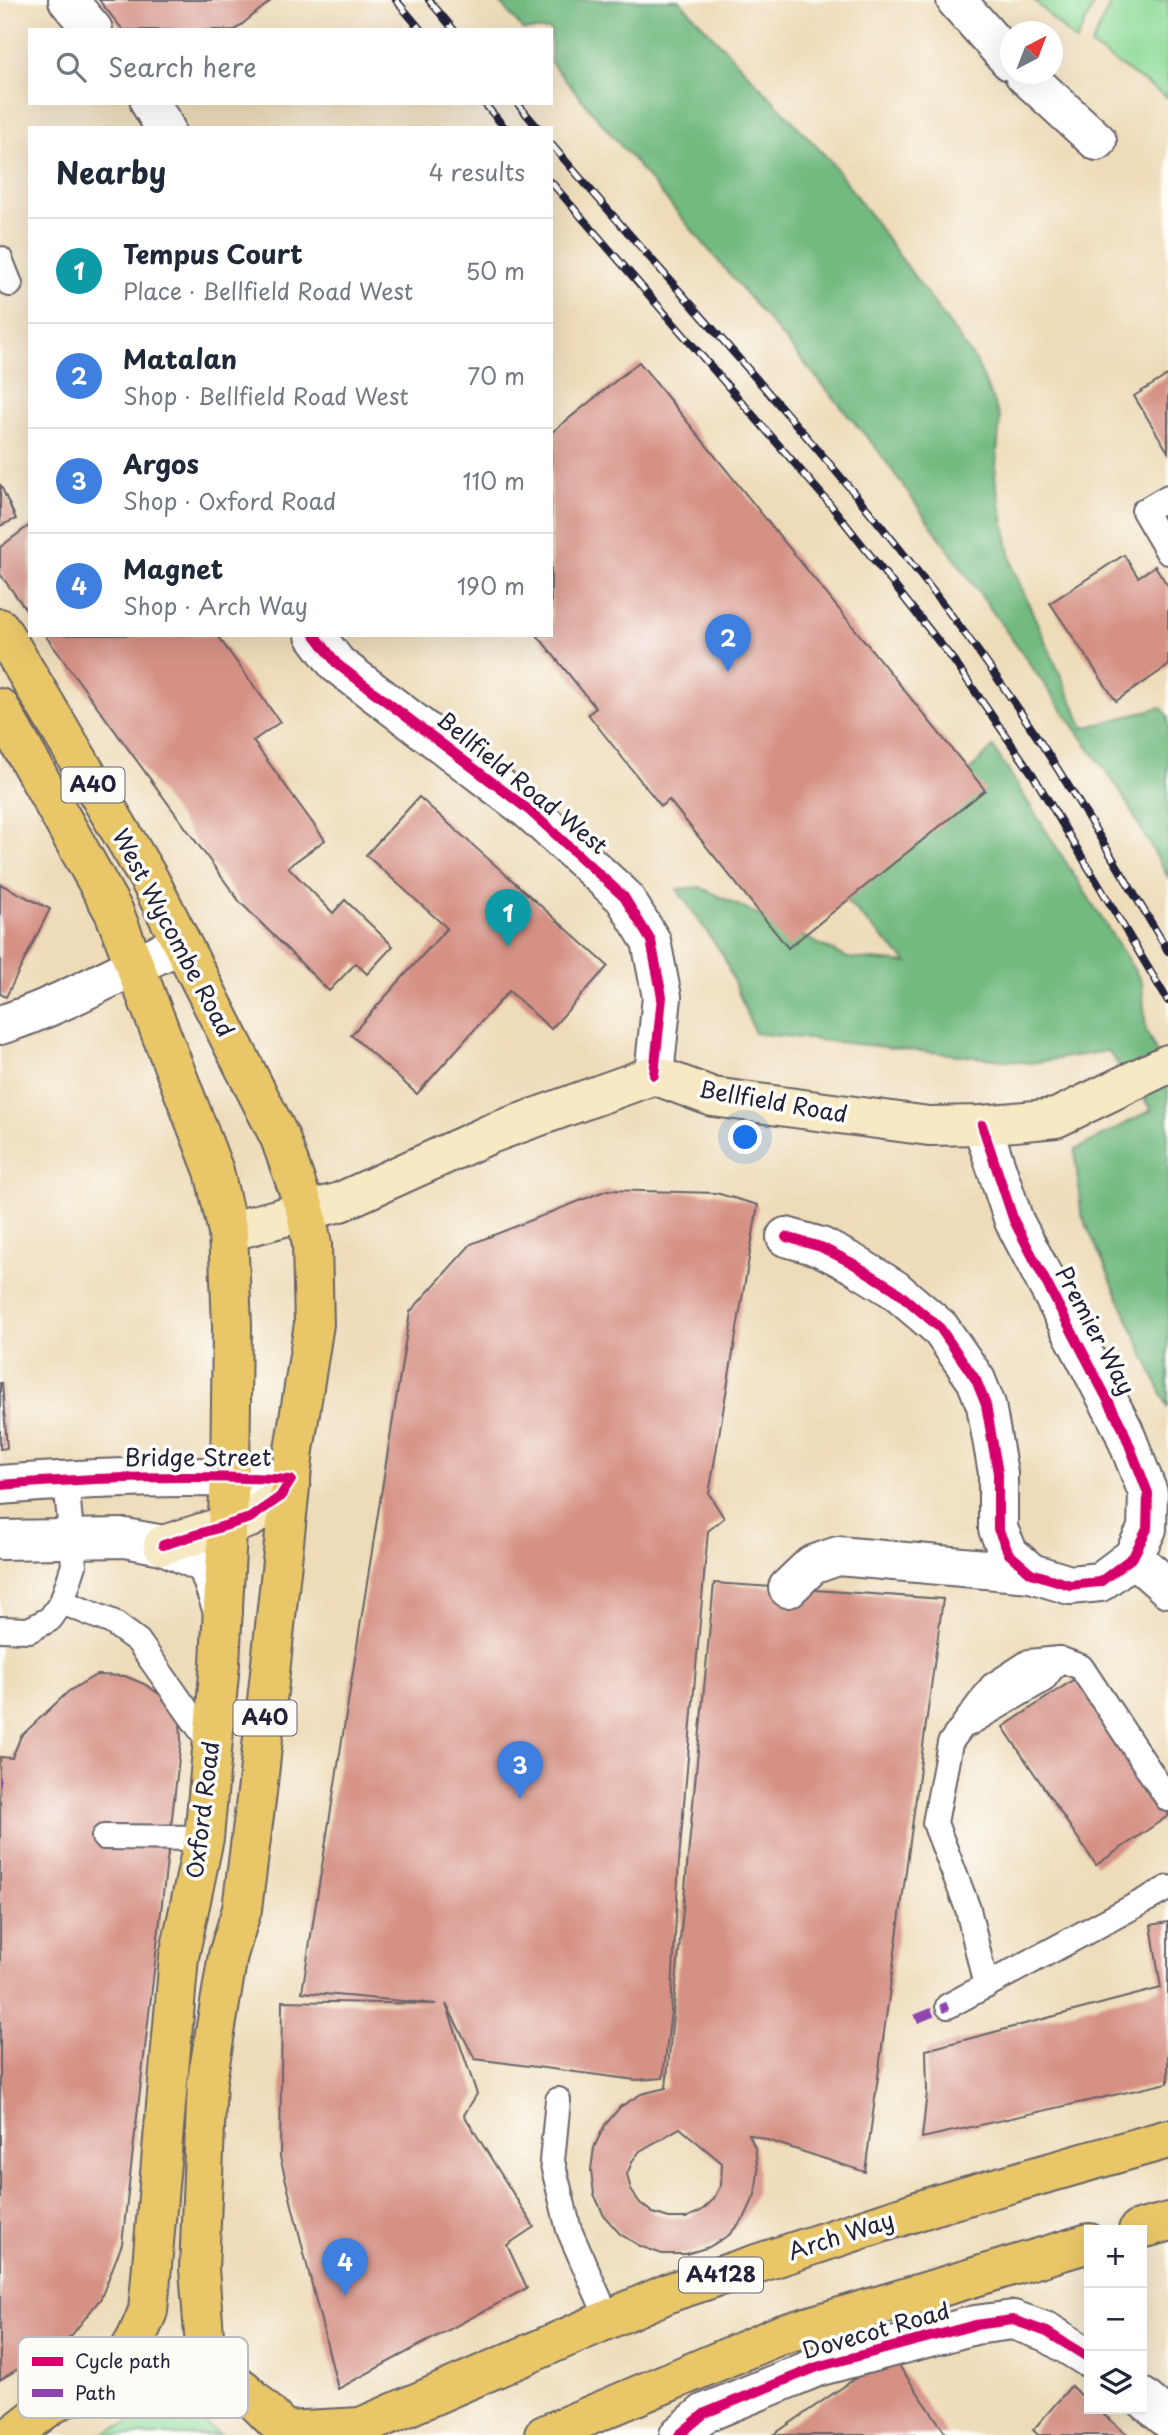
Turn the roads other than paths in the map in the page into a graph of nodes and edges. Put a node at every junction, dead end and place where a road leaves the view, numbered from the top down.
1 (68, 0) edge
2 (956, 0) edge
3 (91, 28) edge
4 (1000, 50) edge
5 (1035, 84) edge
6 (151, 105) edge
7 (164, 126) edge
8 (1097, 141) dead end
9 (0, 259) edge
10 (10, 284) dead end
11 (1168, 498) edge
12 (1168, 552) edge
13 (0, 628) edge
14 (317, 637) edge
15 (0, 708) edge
16 (181, 944) junction
17 (135, 964) junction
18 (0, 1025) edge
19 (1168, 1064) edge
20 (654, 1076) junction
21 (982, 1125) junction
22 (306, 1212) junction
23 (228, 1232) junction
24 (786, 1237) dead end
25 (230, 1476) junction
26 (66, 1480) junction
27 (291, 1480) junction
28 (0, 1485) edge
29 (228, 1524) junction
30 (72, 1539) junction
31 (0, 1540) edge
32 (163, 1545) junction
33 (1133, 1558) junction
34 (1031, 1573) junction
35 (788, 1588) dead end
36 (1168, 1588) edge
37 (62, 1602) junction
38 (223, 1611) junction
39 (0, 1629) edge
40 (212, 1746) junction
41 (1168, 1799) edge
42 (104, 1837) dead end
43 (204, 1838) junction
44 (1168, 1888) edge
45 (986, 1986) junction
46 (948, 2006) dead end
47 (558, 2100) dead end
48 (1168, 2139) edge
49 (1168, 2222) edge
50 (1147, 2228) edge
51 (1084, 2245) edge
52 (608, 2319) junction
53 (137, 2337) edge
54 (203, 2337) edge
55 (1084, 2355) edge
56 (248, 2394) edge
57 (1147, 2401) edge
58 (36, 2418) edge
59 (1168, 2419) edge
60 (286, 2433) edge
61 (12, 2435) edge
62 (544, 2435) edge
63 (679, 2435) edge

1 - 3 street
2 - 4 street
5 - 8 street
6 - 7 street
9 - 10 lane
11 - 12 lane
13 - 16 main road, West Wycombe Road / A40
14 - 20 street, Bellfield Road West
15 - 17 main road, West Wycombe Road / A40
16 - 17 street
16 - 22 main road, West Wycombe Road / A40
17 - 18 street
17 - 23 main road, West Wycombe Road / A40
19 - 21 street, Bellfield Road
20 - 21 street, Bellfield Road
20 - 22 street
21 - 33 street, Premier Way
22 - 23 street
22 - 27 main road, A40
23 - 25 main road, Oxford Road / A40
24 - 34 street
25 - 26 street, Bridge Street
25 - 27 street, Bridge Street
25 - 29 main road, Oxford Road / A40
26 - 28 street, Bridge Street
26 - 30 lane
27 - 29 street, Bridge Street
27 - 54 main road, A40
29 - 32 street, Bridge Street
29 - 38 main road, Oxford Road / A40
30 - 31 street, Bridge Street
30 - 32 street, Bridge Street
30 - 37 lane
32 - 38 street, Bridge Street
33 - 34 street
33 - 36 street
34 - 35 street
37 - 39 lane
37 - 40 lane
38 - 40 main road, Oxford Road / A40
40 - 43 main road, Oxford Road / A40
41 - 45 lane
42 - 43 lane
43 - 53 main road, Oxford Road / A40
44 - 45 lane
45 - 46 lane
47 - 52 lane
48 - 52 main road, Arch Way / A4128
49 - 50 main road
51 - 62 main road
52 - 60 main road, Arch Way / A4128
55 - 63 street, Dovecot Road
56 - 60 main road
57 - 59 street
58 - 61 main road

